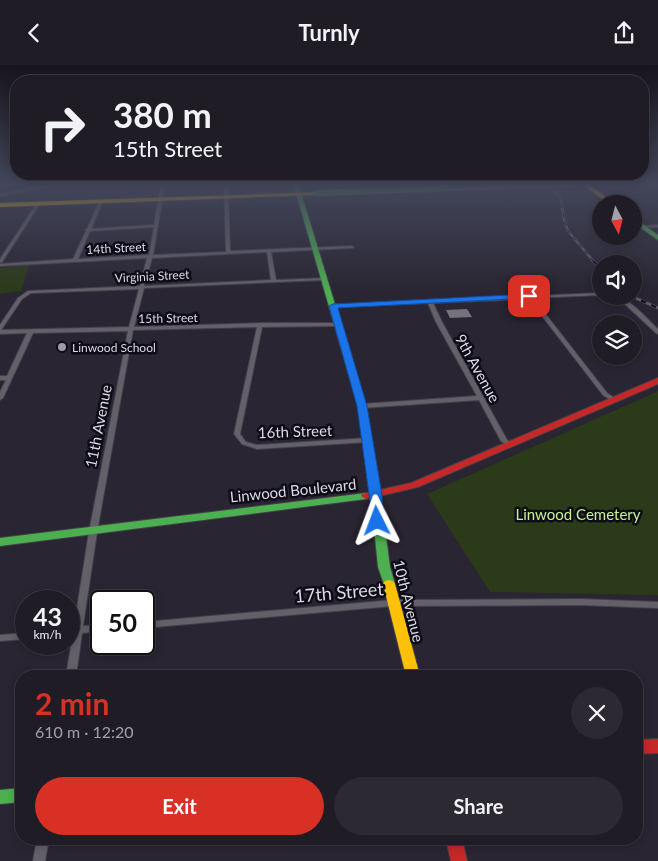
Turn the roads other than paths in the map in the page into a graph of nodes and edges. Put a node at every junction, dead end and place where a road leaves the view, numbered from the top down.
1 (28, 220) edge
2 (92, 220) edge
3 (157, 220) edge
4 (226, 220) edge
5 (307, 220) edge
6 (156, 226) junction
7 (649, 226) edge
8 (87, 230) junction
9 (658, 238) edge
10 (352, 247) dead end
11 (316, 248) junction
12 (269, 251) junction
13 (228, 252) junction
14 (151, 256) junction
15 (75, 259) junction
16 (0, 263) edge
17 (324, 279) junction
18 (274, 281) junction
19 (142, 287) junction
20 (592, 293) edge
21 (529, 296) junction
22 (430, 301) junction
23 (627, 305) edge
24 (333, 306) junction
25 (337, 324) junction
26 (260, 325) junction
27 (131, 329) junction
28 (0, 330) edge
29 (31, 331) junction
30 (658, 332) edge
31 (0, 378) edge
32 (10, 378) junction
33 (658, 381) edge
34 (0, 398) edge
35 (480, 398) junction
36 (614, 400) junction
37 (362, 406) junction
38 (368, 440) junction
39 (509, 444) junction
40 (376, 495) junction
41 (92, 532) junction
42 (0, 542) edge
43 (80, 598) edge
44 (393, 603) junction
45 (658, 605) edge
46 (155, 624) edge
47 (15, 636) edge
48 (0, 638) edge
49 (72, 655) edge
50 (71, 670) edge
51 (411, 670) edge
52 (658, 746) edge
53 (643, 747) edge
54 (15, 796) edge
55 (0, 797) edge
56 (42, 845) edge
57 (455, 845) edge
58 (40, 861) edge
59 (459, 861) edge

1 - 16 street
2 - 8 street
3 - 6 street, 11th Avenue
4 - 13 street
5 - 11 main road, 10th Avenue
6 - 8 street
6 - 14 street, 11th Avenue
7 - 9 main road
8 - 15 street
10 - 11 street, 14th Street
11 - 12 street, 14th Street
11 - 17 main road, 10th Avenue
12 - 13 street, 14th Street
12 - 18 street
13 - 14 street, 14th Street
14 - 15 street, 14th Street
14 - 19 street, 11th Avenue
15 - 16 street, 14th Street
17 - 18 street, Virginia Street
17 - 24 main road, 10th Avenue
18 - 19 street, Virginia Street
19 - 27 street, 11th Avenue
19 - 28 street, Virginia Street
20 - 21 street
21 - 22 street
21 - 36 street
22 - 24 street
22 - 35 street, 9th Avenue
23 - 30 street
24 - 25 main road, 10th Avenue
25 - 26 street, 15th Street
25 - 37 main road, 10th Avenue
26 - 27 street, 15th Street
26 - 38 street, 16th Street
27 - 29 street, 15th Street
27 - 41 street, 11th Avenue
28 - 29 street, 15th Street
29 - 32 street
31 - 32 street
32 - 34 street
33 - 36 main road, Linwood Boulevard
35 - 37 street
35 - 39 street, 9th Avenue
36 - 39 main road, Linwood Boulevard
37 - 38 main road, 10th Avenue
38 - 40 main road, 10th Avenue
39 - 40 main road, Linwood Boulevard
40 - 41 main road, Linwood Boulevard
40 - 44 main road, 10th Avenue
41 - 42 main road, Linwood Boulevard
41 - 43 street, 11th Avenue
44 - 45 street, 17th Street
44 - 46 street, 17th Street
44 - 51 main road, 10th Avenue
47 - 48 street
49 - 50 street, 11th Avenue
52 - 53 main road
54 - 55 main road
56 - 58 street
57 - 59 main road

